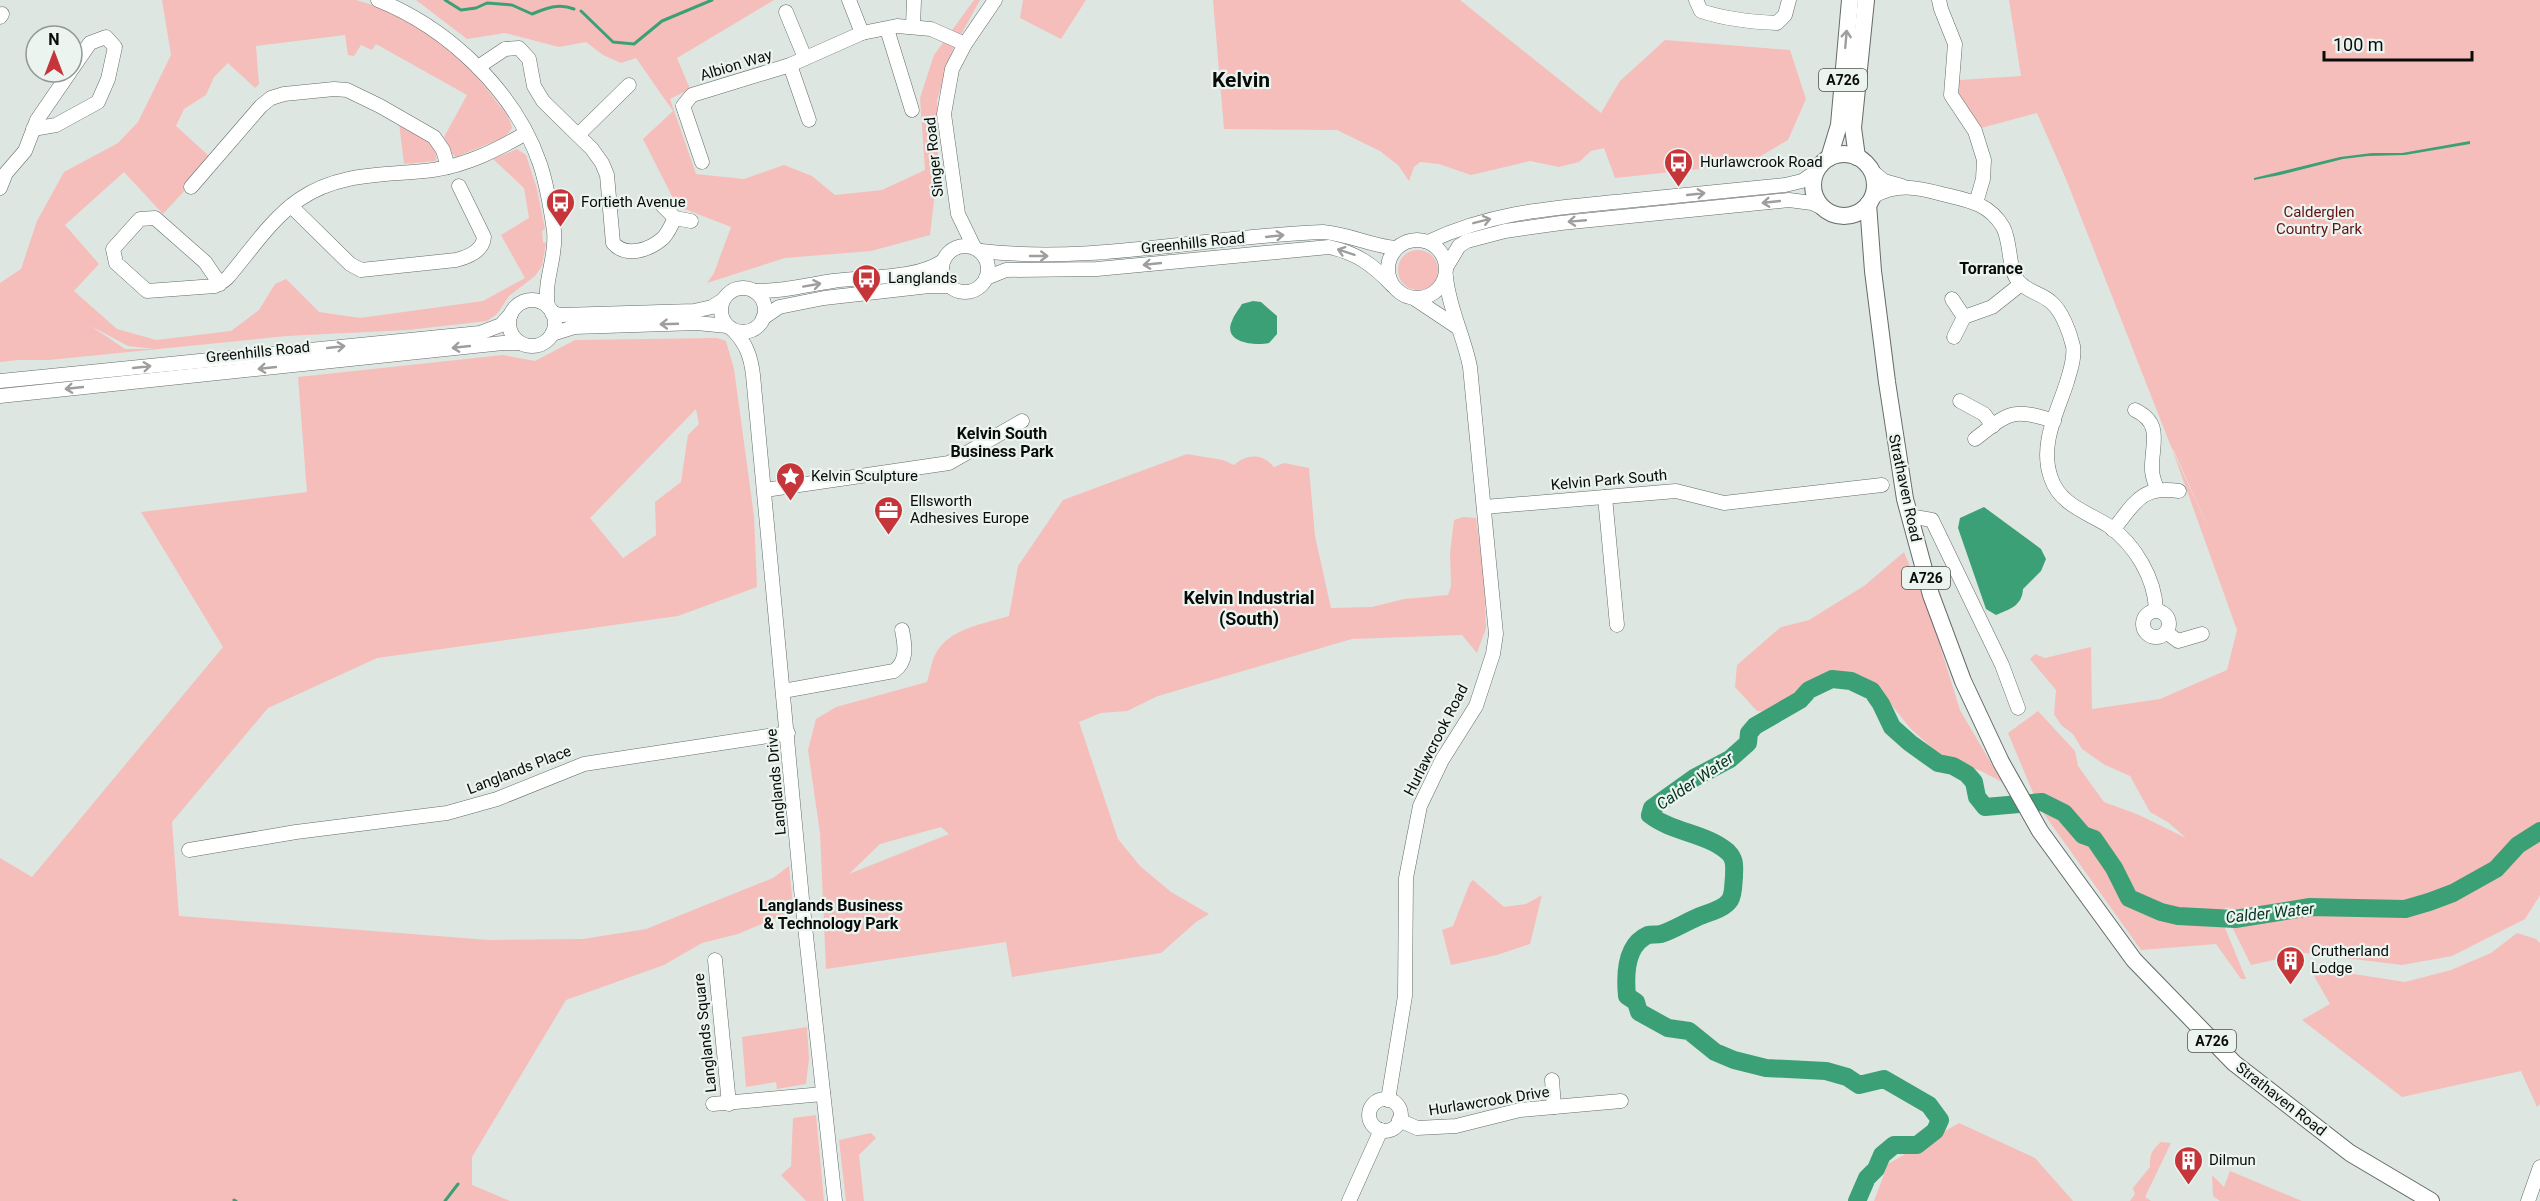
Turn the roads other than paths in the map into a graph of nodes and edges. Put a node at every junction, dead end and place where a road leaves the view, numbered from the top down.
1 (378, 0) edge
2 (849, 0) edge
3 (914, 0) edge
4 (995, 0) edge
5 (1696, 0) edge
6 (1788, 0) edge
7 (1850, 0) edge
8 (1866, 0) edge
9 (1939, 0) edge
10 (786, 12) dead end
11 (913, 26) junction
12 (887, 28) junction
13 (862, 33) junction
14 (965, 44) junction
15 (84, 52) edge
16 (805, 58) junction
17 (790, 65) junction
18 (478, 67) junction
19 (61, 84) edge
20 (629, 85) dead end
21 (912, 110) dead end
22 (809, 120) dead end
23 (33, 129) junction
24 (526, 133) junction
25 (578, 135) junction
26 (1857, 157) junction
27 (702, 162) dead end
28 (1823, 165) junction
29 (448, 167) junction
30 (3, 171) edge
31 (1872, 172) junction
32 (459, 186) dead end
33 (191, 187) dead end
34 (1910, 187) junction
35 (0, 188) edge
36 (1870, 201) junction
37 (1976, 203) junction
38 (662, 205) dead end
39 (291, 206) junction
40 (1827, 210) junction
41 (958, 214) junction
42 (1848, 215) junction
43 (675, 218) junction
44 (690, 221) dead end
45 (1428, 242) junction
46 (1396, 248) junction
47 (977, 249) junction
48 (946, 256) junction
49 (1446, 272) junction
50 (1873, 272) junction
51 (548, 274) junction
52 (986, 278) junction
53 (220, 284) junction
54 (2021, 284) junction
55 (1392, 285) junction
56 (950, 286) junction
57 (754, 291) junction
58 (1415, 299) junction
59 (1952, 299) dead end
60 (723, 300) junction
61 (524, 302) junction
62 (550, 310) junction
63 (511, 314) junction
64 (1964, 317) junction
65 (762, 321) junction
66 (1457, 327) junction
67 (730, 328) junction
68 (552, 334) junction
69 (1954, 337) dead end
70 (520, 343) junction
71 (751, 359) junction
72 (0, 381) edge
73 (0, 396) edge
74 (1960, 400) dead end
75 (2135, 410) dead end
76 (1022, 421) dead end
77 (2054, 421) junction
78 (1993, 426) junction
79 (1975, 439) dead end
80 (1882, 485) dead end
81 (2157, 489) junction
82 (765, 490) junction
83 (2179, 490) dead end
84 (1605, 497) junction
85 (1484, 507) junction
86 (1909, 516) junction
87 (2113, 530) junction
88 (2157, 610) junction
89 (1617, 625) dead end
90 (902, 630) dead end
91 (2166, 632) junction
92 (2202, 634) dead end
93 (783, 692) junction
94 (2018, 708) dead end
95 (788, 732) junction
96 (189, 850) dead end
97 (714, 960) dead end
98 (1552, 1080) dead end
99 (823, 1094) junction
100 (1388, 1100) junction
101 (1621, 1101) dead end
102 (713, 1104) dead end
103 (729, 1104) junction
104 (1554, 1107) junction
105 (1400, 1120) junction
106 (1381, 1130) junction
107 (2540, 1167) edge
108 (835, 1201) edge
109 (1349, 1201) edge
110 (2431, 1201) edge
111 (2528, 1201) edge

1 - 18 street
2 - 13 street
3 - 11 street
4 - 14 street, Singer Road
5 - 6 street
28 -> 7 main road, A726
8 - 26 main road, A726
9 - 37 street
10 - 16 street
11 - 12 street, Albion Way
11 - 14 street, Albion Way
12 - 13 street, Albion Way
12 - 21 street
13 - 16 street, Albion Way
14 - 41 street, Singer Road
15 - 23 street
16 - 17 street, Albion Way
17 - 22 street, Albion Way
17 - 27 street, Albion Way
18 - 24 street
18 - 25 street
19 - 23 street
20 - 25 street
23 - 30 street
24 - 29 street
24 - 51 street
25 - 43 street
26 - 28 main road
26 - 31 main road
28 - 40 main road, A726
45 -> 28 street
29 - 33 street
29 - 39 street
30 - 35 street
31 - 34 street
31 - 36 main road, A726
32 - 39 street
34 - 36 street
34 - 37 street
36 - 42 main road
36 - 50 main road, Strathaven Road / A726
37 - 54 street
38 - 43 street
39 - 53 street
40 - 42 main road
40 -> 49 street
41 - 47 street, Singer Road
41 - 48 street, Singer Road
42 - 50 main road, Strathaven Road / A726
43 - 44 street
45 - 46 street
45 - 49 street
47 -> 46 street, Greenhills Road
46 - 55 street
47 - 48 street
47 - 52 street
48 - 56 street
57 -> 48 street
49 - 58 street
49 - 66 street, Hurlawcrook Road
50 - 86 main road, Strathaven Road / A726
51 - 61 street
51 - 62 street
55 -> 52 street, Greenhills Road
52 - 56 street
53 - 53 street
54 - 64 street
54 - 77 street
55 - 58 street
56 - 65 street
57 - 60 street
57 - 65 street
58 - 66 street
59 - 64 street
60 - 62 street
60 - 67 street
61 - 62 street
61 - 63 street
62 - 68 street
63 - 70 street
72 -> 63 street, Greenhills Road
64 - 69 street
65 - 67 street
65 - 71 street, Langlands Drive
66 - 85 street, Hurlawcrook Road
67 -> 68 street
67 - 71 street, Langlands Drive
68 - 70 street
70 -> 73 street, Greenhills Road
71 - 82 street, Langlands Drive
74 - 78 street
75 - 81 street
76 - 82 street
77 - 78 street
77 - 87 street
78 - 79 street
80 - 84 street, Kelvin Park South
81 - 83 street
81 - 87 street
82 - 93 street, Langlands Drive
84 - 85 street, Kelvin Park South
84 - 89 street
85 - 100 street, Hurlawcrook Road
86 - 94 street
86 - 110 main road, Strathaven Road / A726
87 - 88 street
88 - 91 street
88 - 91 street
90 - 93 street
91 - 92 street
93 - 95 street, Langlands Drive
95 - 96 street, Langlands Place
95 - 99 street, Langlands Drive
97 - 103 street, Langlands Square
98 - 104 street
99 - 103 street, Langlands Square
99 - 108 street, Langlands Drive
100 - 105 street
100 - 106 street
101 - 104 street, Hurlawcrook Drive
102 - 103 street, Langlands Square
104 - 105 street, Hurlawcrook Drive
105 - 106 street
106 - 109 street
107 - 111 street

